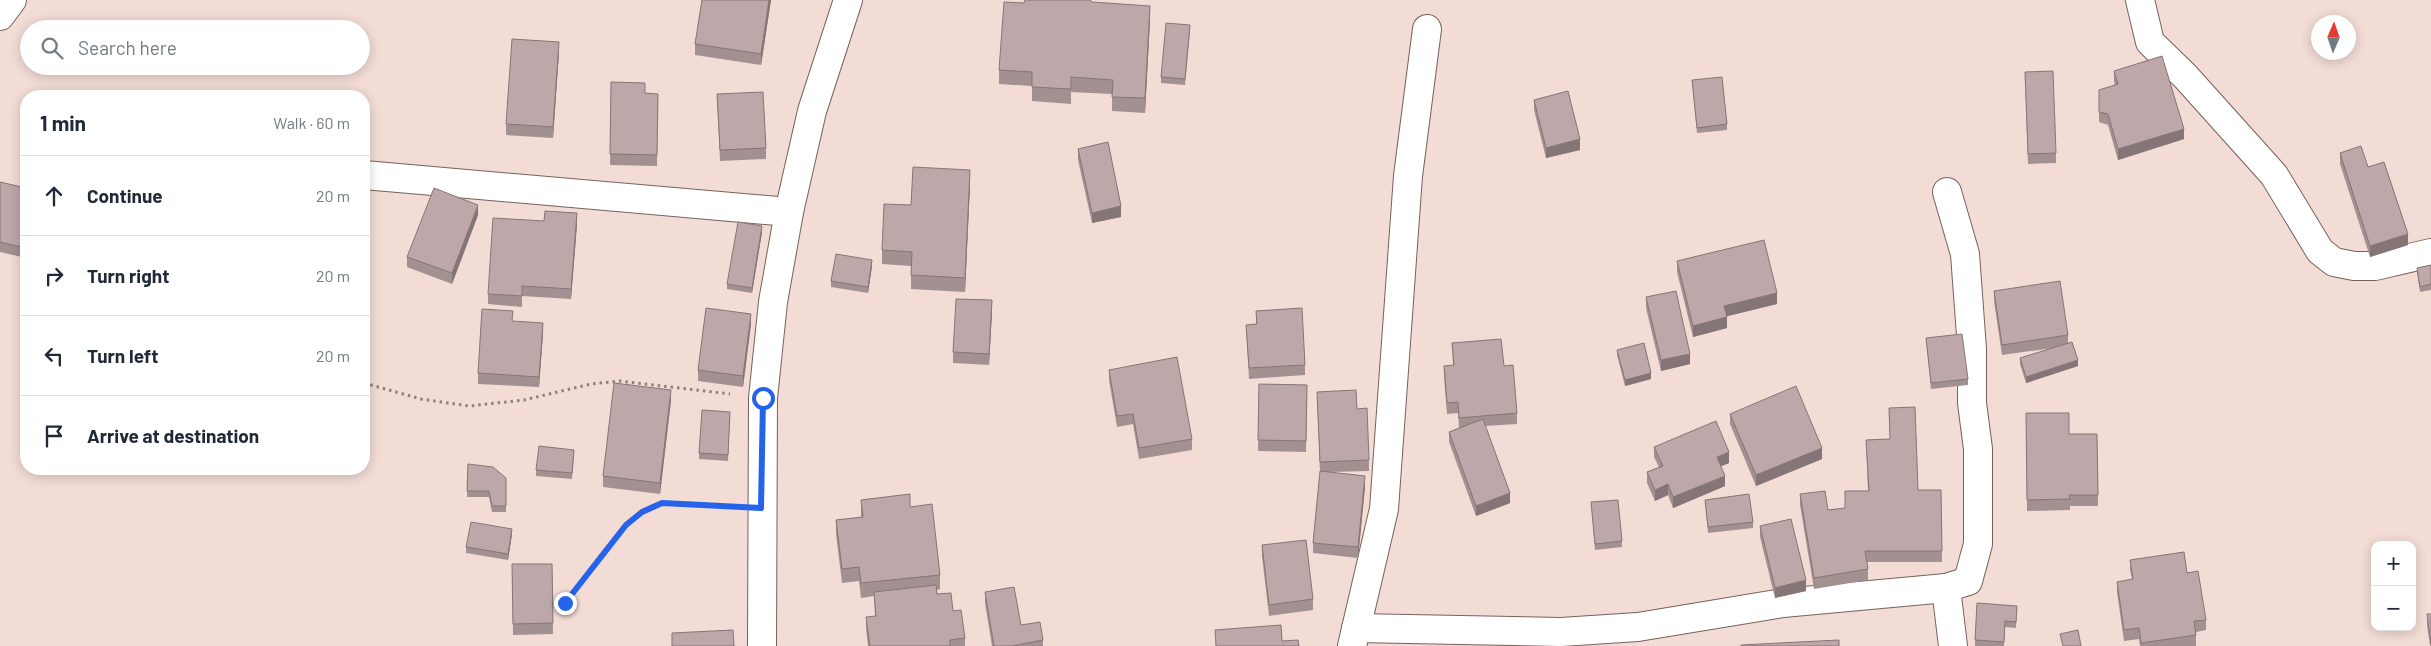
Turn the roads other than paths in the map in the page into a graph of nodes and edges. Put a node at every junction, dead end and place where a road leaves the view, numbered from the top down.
1 (12, 0) edge
2 (848, 0) edge
3 (2140, 0) edge
4 (0, 16) edge
5 (1427, 29) dead end
6 (370, 176) edge
7 (1947, 192) dead end
8 (789, 212) junction
9 (2431, 254) edge
10 (1946, 588) junction
11 (1354, 637) edge
12 (762, 646) edge
13 (1952, 646) edge

1 - 4 street
2 - 8 street
3 - 9 street
5 - 11 street
6 - 8 street
7 - 10 street
8 - 12 street
10 - 11 street
10 - 13 street

